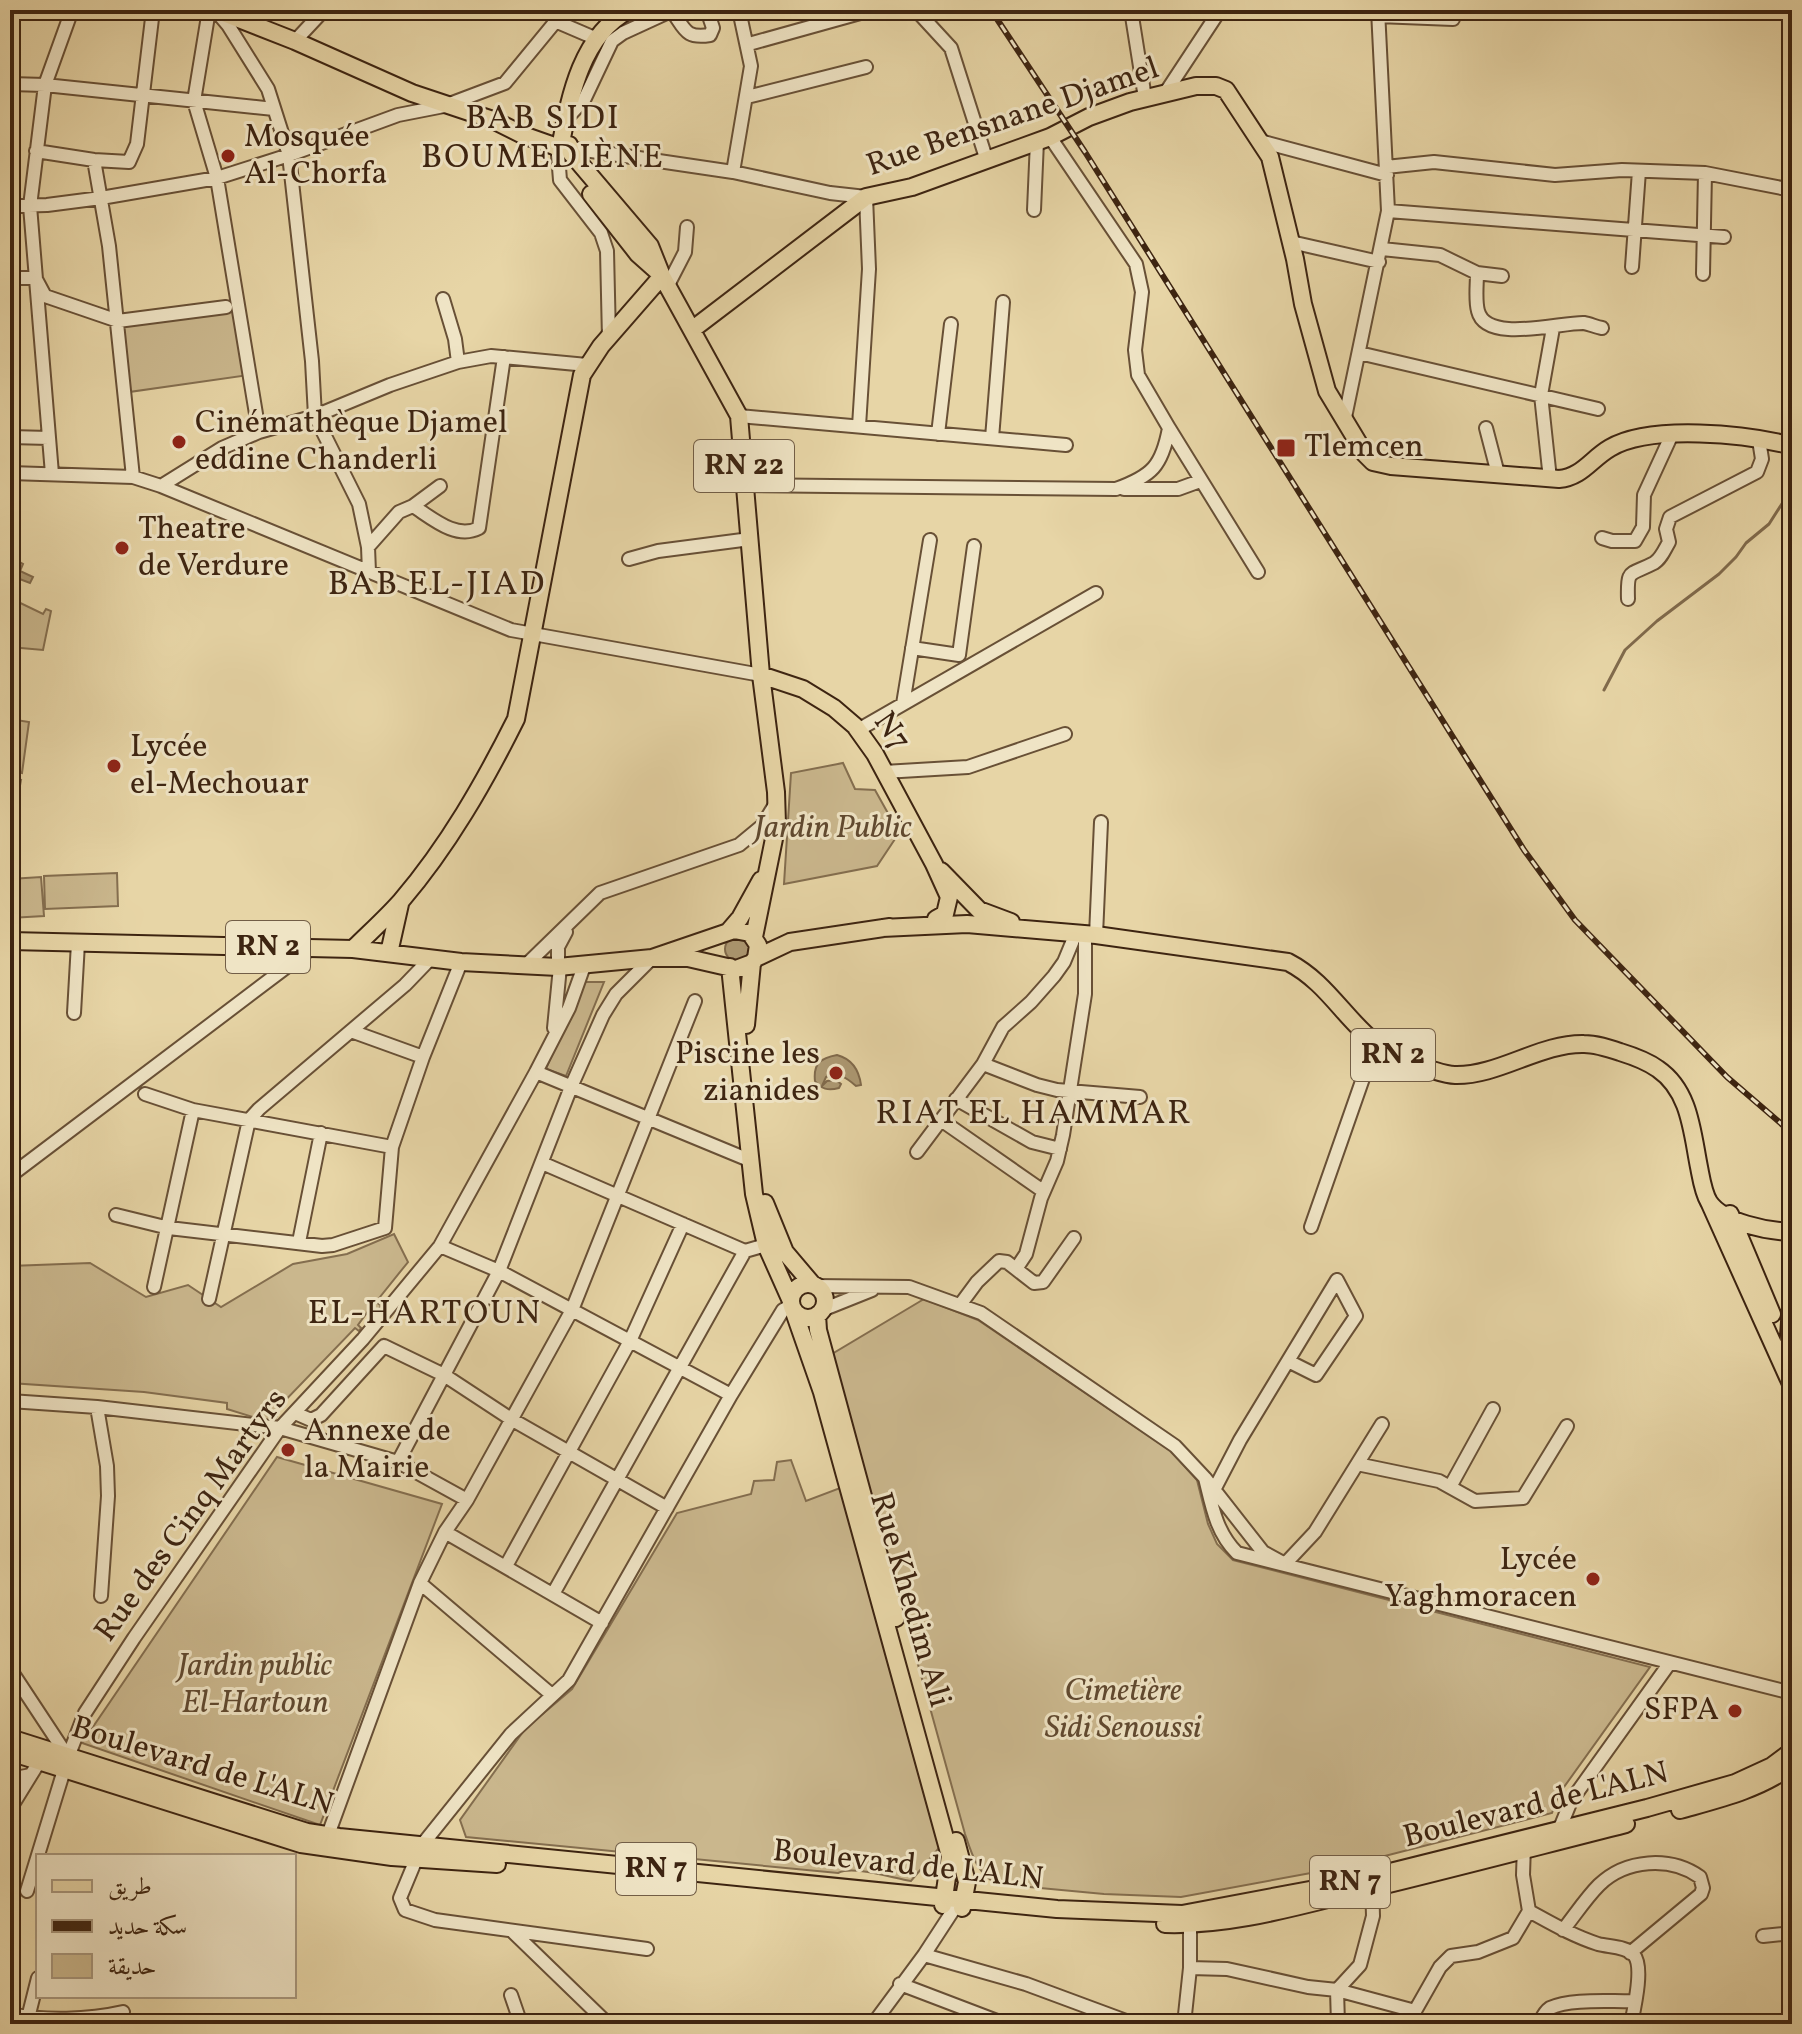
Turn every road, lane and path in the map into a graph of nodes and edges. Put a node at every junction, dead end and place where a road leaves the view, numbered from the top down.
1 (72, 10) edge
2 (153, 10) edge
3 (214, 10) edge
4 (324, 10) edge
5 (565, 10) edge
6 (629, 10) edge
7 (673, 10) edge
8 (707, 10) edge
9 (739, 10) edge
10 (871, 10) edge
11 (916, 10) edge
12 (1131, 10) edge
13 (1220, 10) edge
14 (1378, 13) edge
15 (1453, 19) dead end
16 (555, 21) junction
17 (597, 39) junction
18 (295, 41) junction
19 (749, 44) junction
20 (866, 67) dead end
21 (10, 84) edge
22 (45, 85) junction
23 (1166, 92) junction
24 (144, 94) junction
25 (747, 97) junction
26 (1145, 98) junction
27 (194, 101) junction
28 (444, 106) junction
29 (274, 109) junction
30 (565, 121) junction
31 (1044, 139) junction
32 (1260, 141) junction
33 (36, 151) junction
34 (563, 151) junction
35 (289, 155) junction
36 (986, 158) junction
37 (94, 160) junction
38 (1386, 171) junction
39 (1639, 171) junction
40 (733, 172) junction
41 (1705, 173) junction
42 (217, 178) junction
43 (1792, 190) edge
44 (866, 197) junction
45 (101, 198) junction
46 (10, 206) edge
47 (30, 206) junction
48 (1034, 210) dead end
49 (1388, 211) junction
50 (687, 227) dead end
51 (1636, 229) junction
52 (1704, 235) junction
53 (1724, 237) dead end
54 (1291, 242) junction
55 (1382, 249) junction
56 (1379, 262) junction
57 (1632, 267) dead end
58 (1477, 273) junction
59 (1703, 274) dead end
60 (1502, 276) dead end
61 (10, 278) edge
62 (35, 278) junction
63 (665, 280) junction
64 (443, 299) dead end
65 (1003, 302) dead end
66 (226, 307) dead end
67 (118, 321) junction
68 (951, 324) dead end
69 (1553, 328) junction
70 (1602, 328) dead end
71 (693, 329) junction
72 (609, 338) junction
73 (1359, 353) junction
74 (504, 357) junction
75 (458, 362) junction
76 (587, 365) junction
77 (1541, 395) junction
78 (1598, 409) dead end
79 (315, 416) junction
80 (739, 416) junction
81 (1344, 422) junction
82 (859, 426) junction
83 (1169, 428) junction
84 (1486, 428) dead end
85 (259, 432) junction
86 (1673, 432) junction
87 (938, 434) junction
88 (10, 437) edge
89 (49, 438) junction
90 (992, 438) junction
91 (1759, 440) junction
92 (1066, 445) dead end
93 (1792, 446) edge
94 (10, 473) edge
95 (52, 474) junction
96 (1498, 474) junction
97 (133, 477) junction
98 (1550, 479) junction
99 (1200, 481) junction
100 (745, 485) junction
101 (161, 486) junction
102 (440, 486) dead end
103 (1116, 489) junction
104 (413, 506) junction
105 (1602, 538) dead end
106 (750, 539) junction
107 (930, 540) dead end
108 (974, 546) dead end
109 (368, 547) junction
110 (629, 559) dead end
111 (369, 572) junction
112 (1258, 572) dead end
113 (1096, 593) dead end
114 (1628, 599) dead end
115 (531, 635) junction
116 (912, 648) junction
117 (959, 655) junction
118 (966, 668) junction
119 (761, 675) junction
120 (903, 704) junction
121 (858, 730) junction
122 (1065, 734) dead end
123 (884, 772) junction
124 (776, 802) junction
125 (1101, 822) dead end
126 (934, 864) junction
127 (769, 865) junction
128 (401, 901) junction
129 (575, 919) junction
130 (936, 919) junction
131 (966, 920) junction
132 (882, 928) junction
133 (1031, 929) junction
134 (727, 932) junction
135 (1085, 934) junction
136 (755, 938) junction
137 (10, 941) edge
138 (790, 942) junction
139 (78, 943) junction
140 (313, 947) junction
141 (353, 949) junction
142 (389, 953) junction
143 (431, 958) junction
144 (652, 958) junction
145 (754, 960) junction
146 (461, 962) junction
147 (525, 966) junction
148 (584, 966) junction
149 (729, 966) junction
150 (559, 967) junction
151 (695, 1001) dead end
152 (74, 1013) dead end
153 (351, 1031) junction
154 (553, 1035) junction
155 (1375, 1044) junction
156 (423, 1057) junction
157 (983, 1064) junction
158 (536, 1072) junction
159 (571, 1087) junction
160 (1070, 1092) junction
161 (145, 1094) dead end
162 (1140, 1097) dead end
163 (956, 1099) junction
164 (193, 1110) junction
165 (647, 1117) junction
166 (249, 1120) junction
167 (941, 1120) junction
168 (321, 1133) junction
169 (392, 1147) junction
170 (1060, 1149) junction
171 (917, 1152) dead end
172 (749, 1160) junction
173 (542, 1163) junction
174 (10, 1176) edge
175 (1043, 1191) junction
176 (617, 1197) junction
177 (1722, 1208) junction
178 (116, 1215) dead end
179 (1792, 1221) edge
180 (683, 1224) junction
181 (1311, 1227) dead end
182 (169, 1228) junction
183 (1792, 1232) edge
184 (225, 1233) junction
185 (1074, 1238) dead end
186 (299, 1242) junction
187 (766, 1245) junction
188 (440, 1246) junction
189 (745, 1251) junction
190 (1016, 1269) junction
191 (499, 1271) junction
192 (814, 1285) junction
193 (887, 1285) junction
194 (154, 1287) dead end
195 (1792, 1294) edge
196 (209, 1299) dead end
197 (790, 1301) junction
198 (960, 1305) junction
199 (572, 1310) junction
200 (819, 1312) junction
201 (630, 1341) junction
202 (1789, 1354) edge
203 (1288, 1361) junction
204 (680, 1367) junction
205 (444, 1375) junction
206 (1792, 1385) edge
207 (731, 1395) junction
208 (10, 1401) edge
209 (97, 1407) junction
210 (1493, 1409) dead end
211 (295, 1413) junction
212 (511, 1419) junction
213 (1382, 1424) dead end
214 (1567, 1426) dead end
215 (280, 1428) junction
216 (569, 1450) junction
217 (398, 1462) junction
218 (1357, 1464) junction
219 (1205, 1478) junction
220 (619, 1479) junction
221 (1450, 1487) junction
222 (1214, 1490) junction
223 (467, 1500) junction
224 (667, 1508) junction
225 (445, 1532) junction
226 (1285, 1564) junction
227 (506, 1566) junction
228 (420, 1583) junction
229 (553, 1594) junction
230 (101, 1596) dead end
231 (602, 1623) junction
232 (1669, 1664) junction
233 (10, 1669) edge
234 (1792, 1693) edge
235 (552, 1695) junction
236 (10, 1738) edge
237 (1792, 1751) edge
238 (10, 1752) edge
239 (66, 1763) junction
240 (1792, 1766) edge
241 (35, 1768) junction
242 (10, 1779) edge
243 (10, 1809) edge
244 (1560, 1828) junction
245 (328, 1835) junction
246 (1524, 1844) junction
247 (419, 1852) junction
248 (38, 1854) edge
249 (36, 1861) edge
250 (966, 1875) junction
251 (1372, 1882) junction
252 (27, 1891) dead end
253 (953, 1904) junction
254 (1010, 1905) junction
255 (1529, 1911) junction
256 (1190, 1925) junction
257 (1563, 1930) junction
258 (512, 1931) junction
259 (1792, 1933) edge
260 (1763, 1936) dead end
261 (647, 1949) dead end
262 (1630, 1953) junction
263 (924, 1955) junction
264 (1190, 1968) junction
265 (900, 1984) junction
266 (36, 1986) edge
267 (1337, 1990) junction
268 (511, 1995) dead end
269 (1635, 2001) junction
270 (123, 2012) dead end
271 (10, 2014) edge
272 (28, 2018) junction
273 (1413, 2018) edge
274 (521, 2024) edge
275 (608, 2024) edge
276 (873, 2024) edge
277 (1005, 2024) edge
278 (1134, 2024) edge
279 (1184, 2024) edge
280 (1338, 2024) edge
281 (1539, 2024) edge
282 (1631, 2024) edge

1 - 22 street
2 - 24 street
3 - 18 main road, RN 22
3 - 27 street
3 - 29 street
4 - 18 street
5 - 16 street
6 - 17 main road
7 - 8 street
7 - 30 street
9 - 19 street
10 - 19 street
11 - 36 street
12 - 26 street
13 - 23 street
14 - 15 street
14 - 38 street
16 - 17 street
16 - 28 street
17 - 30 main road
18 - 28 main road, RN 22
19 - 25 street
20 - 25 street
21 - 22 street
22 - 24 street
22 - 33 street
23 - 26 main road, Rue Bensnane Djamel
23 - 32 main road, Rue Bensnane Djamel
24 - 27 street
24 - 37 street
25 - 40 street
26 - 31 main road, Rue Bensnane Djamel
27 - 29 street
27 - 42 street
28 - 34 main road, RN 22
28 - 35 street
29 - 35 street
30 - 34 main road
31 - 36 main road, Rue Bensnane Djamel
31 - 48 street
31 - 83 street
32 - 38 street
32 - 54 main road, Rue Bensnane Djamel
33 - 37 street
33 - 47 street
34 - 40 street
34 - 63 main road, RN 22
34 - 72 street
35 - 42 street
35 - 79 street
36 - 44 main road, Rue Bensnane Djamel
37 - 45 street
38 - 39 street
38 - 49 street
39 - 41 street
39 - 51 street
40 - 44 street
41 - 43 street
41 - 52 street
42 - 45 street
42 - 85 street
44 - 71 main road, Rue Bensnane Djamel
44 - 82 street
45 - 47 street
45 - 67 street
46 - 47 street
47 - 62 street
49 - 51 street
49 - 55 street
50 - 63 street
51 - 52 street
51 - 57 street
52 - 53 street
52 - 59 street
54 - 56 street
54 - 81 main road, Rue Bensnane Djamel
55 - 56 street
55 - 58 street
56 - 73 street
58 - 60 street
58 - 69 street
61 - 62 street
62 - 67 street
62 - 89 street
63 - 71 main road, RN 22
63 - 72 main road
64 - 75 street
65 - 90 street
66 - 67 street
67 - 97 street
68 - 87 street
69 - 70 street
69 - 77 street
71 - 80 main road, RN 22
72 - 76 main road
73 - 77 street
73 - 81 street
74 - 75 street
74 - 76 street
74 - 104 street
75 - 79 street
76 - 115 main road
77 - 78 street
77 - 98 street
79 - 85 street
79 - 109 street
80 - 82 street
80 - 100 main road, RN 22
81 - 96 main road, Rue Bensnane Djamel
82 - 87 street
83 - 99 street
83 - 103 street
84 - 96 street
85 - 101 street
86 - 91 main road, Rue Bensnane Djamel
86 - 98 main road, Rue Bensnane Djamel
86 - 105 street
87 - 90 street
88 - 89 street
89 - 95 street
90 - 92 street
91 - 93 main road, Rue Bensnane Djamel
91 - 114 street
94 - 95 street
95 - 97 street
96 - 98 main road, Rue Bensnane Djamel
97 - 101 street
99 - 103 street
99 - 112 street
100 - 103 street
100 - 106 main road, RN 22
101 - 111 street
102 - 104 street
104 - 109 street
106 - 110 street
106 - 119 main road, RN 22
107 - 116 street
108 - 117 street
109 - 111 street
111 - 115 street
113 - 118 street
115 - 119 street
115 - 128 main road
116 - 117 street
116 - 120 street
117 - 118 street
118 - 120 street
119 - 121 main road, N7
119 - 124 main road, RN 22
120 - 121 street
121 - 123 main road, N7
122 - 123 street
123 - 126 main road, N7
124 - 127 main road, RN 22
124 - 129 street
125 - 135 street
126 - 130 main road
126 - 131 main road
126 - 133 main road
127 - 134 main road, RN 22
127 - 136 main road, RN 22
128 - 141 main road
128 - 142 main road
129 - 147 street
129 - 150 street
130 - 131 main road, RN 2
130 - 132 main road, RN 2
131 - 132 main road, RN 2
131 - 133 main road, RN 2
132 - 138 main road, RN 2
133 - 135 main road, RN 2
134 - 136 main road
134 - 144 main road, RN 2
134 - 149 main road
135 - 155 main road, RN 2
135 - 157 street
135 - 160 street
136 - 138 main road, RN 2
136 - 145 main road
137 - 139 main road, RN 2
138 - 145 main road, RN 2
139 - 140 main road, RN 2
139 - 152 street
140 - 141 main road, RN 2
140 - 174 street
141 - 142 main road, RN 2
142 - 143 main road, RN 2
143 - 146 main road, RN 2
143 - 153 street
144 - 148 main road, RN 2
144 - 149 main road, RN 2
144 - 159 street
145 - 149 main road
145 - 192 main road
146 - 147 main road, RN 2
146 - 156 street
147 - 150 main road, RN 2
148 - 150 main road, RN 2
148 - 154 street, Rue des Cinq Martyrs
149 - 172 main road, Rue Khedim Ali
150 - 154 street
151 - 165 street
153 - 156 street
153 - 166 street
154 - 158 street, Rue des Cinq Martyrs
155 - 177 main road, RN 2
155 - 181 street
156 - 169 street
157 - 160 street
157 - 163 street
158 - 159 street
158 - 188 street, Rue des Cinq Martyrs
159 - 165 street
159 - 173 street
160 - 162 street
160 - 170 street
161 - 164 street
163 - 167 street
163 - 170 street
164 - 166 street
164 - 182 street
165 - 172 street
165 - 176 street
166 - 168 street
166 - 184 street
167 - 171 street
167 - 175 street
168 - 169 street
168 - 186 street
169 - 186 street
170 - 175 street
172 - 187 main road, Rue Khedim Ali
173 - 176 street
173 - 191 street
175 - 190 street
176 - 180 street
176 - 199 street
177 - 179 main road, RN 2
177 - 183 main road, RN 2
177 - 202 main road
177 - 206 main road
178 - 182 street
180 - 189 street
180 - 201 street
182 - 184 street
182 - 194 street
184 - 186 street
184 - 196 street
185 - 190 street
187 - 189 street
187 - 197 main road, Rue Khedim Ali
188 - 191 street
188 - 211 street, Rue des Cinq Martyrs
189 - 204 street
190 - 198 street
191 - 199 street
191 - 205 street
192 - 193 street
192 - 197 main road
192 - 200 main road
193 - 198 street
193 - 200 street
195 - 202 main road
197 - 200 main road
197 - 207 street
197 - 253 main road, Rue Khedim Ali
198 - 219 street
199 - 201 street
199 - 212 street
200 - 250 main road, Rue Khedim Ali
201 - 204 street
201 - 216 street
202 - 206 main road
203 - 203 street
203 - 222 street
204 - 207 street
204 - 220 street
205 - 211 street
205 - 212 street
205 - 217 street
207 - 224 street
208 - 209 street
209 - 215 street
209 - 230 street
210 - 221 street
211 - 215 street, Rue des Cinq Martyrs
212 - 216 street
212 - 223 street
213 - 218 street
214 - 221 street
215 - 217 street
215 - 239 street, Rue des Cinq Martyrs
216 - 220 street
216 - 227 street
217 - 223 street
218 - 221 street
218 - 226 street
219 - 222 street
219 - 226 street
220 - 224 street
220 - 229 street
222 - 226 street
223 - 225 street
224 - 231 street
225 - 227 street
225 - 228 street
226 - 232 street
227 - 229 street
228 - 235 street
228 - 245 street
229 - 231 street
231 - 235 street
232 - 234 street
232 - 244 street
233 - 239 street
235 - 247 street
236 - 239 main road, Boulevard de L'ALN / RN 7
237 - 244 main road, Boulevard de L'ALN / RN 7
238 - 241 main road, RN 7
239 - 241 main road, RN 7
239 - 245 main road, Boulevard de L'ALN / RN 7
239 - 247 main road, RN 7
239 - 248 street, Rue des Cinq Martyrs
240 - 246 main road, Boulevard de L'ALN / RN 7
241 - 242 street
241 - 243 street
244 - 246 main road, Boulevard de L'ALN / RN 7
245 - 247 main road, Boulevard de L'ALN / RN 7
246 - 251 main road, Boulevard de L'ALN / RN 7
246 - 255 street
247 - 253 main road, Boulevard de L'ALN / RN 7
247 - 258 street
249 - 252 street, Rue des Cinq Martyrs
250 - 253 main road, Rue Khedim Ali
250 - 254 main road
251 - 254 main road, Boulevard de L'ALN / RN 7
251 - 256 main road, Boulevard de L'ALN / RN 7
251 - 267 street
253 - 254 main road, Boulevard de L'ALN / RN 7
253 - 256 main road, Boulevard de L'ALN / RN 7
253 - 263 street
255 - 257 street
255 - 273 street
256 - 264 street
257 - 262 street
257 - 262 street
258 - 261 street
258 - 275 street
259 - 260 street
262 - 269 street
263 - 265 street
263 - 278 street
264 - 267 street
264 - 279 street
265 - 276 street
265 - 277 street
266 - 272 street
267 - 273 street
267 - 280 street
268 - 274 street
269 - 281 street
269 - 282 street
270 - 272 street
271 - 272 street

